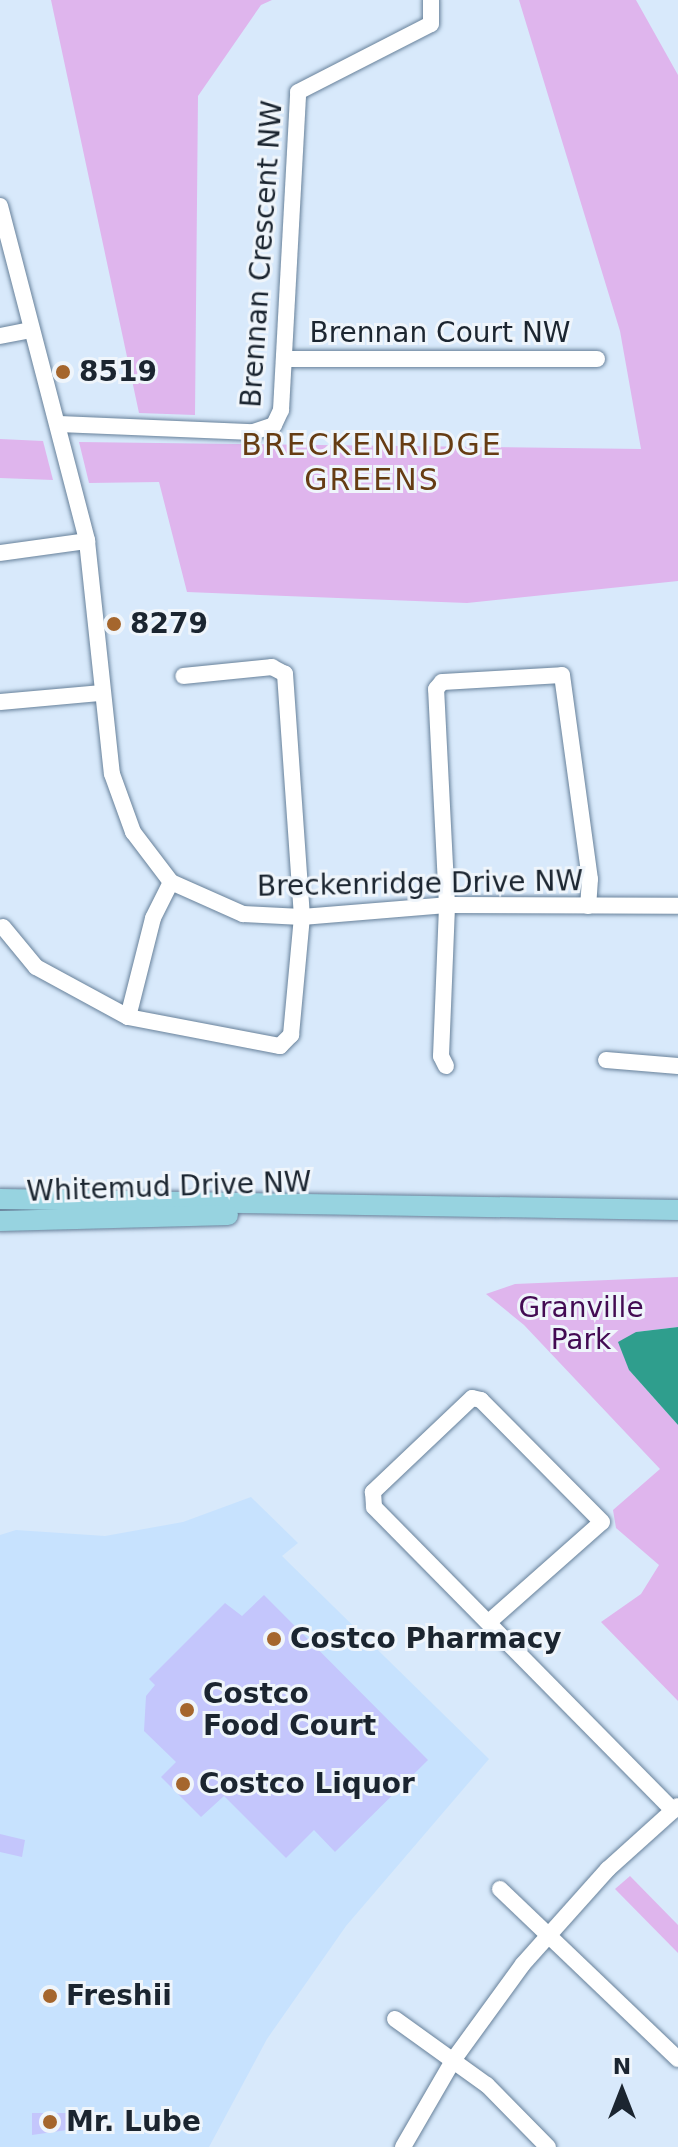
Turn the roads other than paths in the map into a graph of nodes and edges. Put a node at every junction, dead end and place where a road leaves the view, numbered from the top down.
1 (431, 0) edge
2 (0, 206) edge
3 (31, 330) junction
4 (0, 336) edge
5 (284, 359) junction
6 (597, 359) dead end
7 (59, 424) junction
8 (87, 541) junction
9 (0, 553) edge
10 (183, 676) dead end
11 (100, 693) junction
12 (0, 702) edge
13 (171, 882) junction
14 (447, 905) junction
15 (588, 906) junction
16 (678, 906) edge
17 (302, 917) junction
18 (3, 927) dead end
19 (128, 1017) junction
20 (606, 1060) dead end
21 (446, 1066) dead end
22 (678, 1066) edge
23 (678, 1198) edge
24 (0, 1199) edge
25 (339, 1207) junction
26 (585, 1207) junction
27 (678, 1210) edge
28 (0, 1221) edge
29 (490, 1621) junction
30 (676, 1808) edge
31 (500, 1889) dead end
32 (548, 1934) junction
33 (395, 2019) dead end
34 (454, 2059) junction
35 (678, 2059) edge
36 (403, 2147) edge
37 (548, 2147) edge

1 - 5 street, Brennan Crescent NW
2 - 3 street, Breckenridge Drive NW
3 - 4 street
3 - 7 street, Breckenridge Drive NW
5 - 6 street, Brennan Court NW
5 - 7 street, Brennan Crescent NW
7 - 8 street, Breckenridge Drive NW
8 - 9 street
8 - 11 street, Breckenridge Drive NW
10 - 17 street
11 - 12 street
11 - 13 street, Breckenridge Drive NW
13 - 17 street, Breckenridge Drive NW
13 - 19 street
14 - 15 street, Breckenridge Drive NW
14 - 15 street
14 - 17 street, Breckenridge Drive NW
14 - 21 street
15 - 16 street, Breckenridge Drive NW
17 - 19 street
18 - 19 street
20 - 22 street
23 - 26 main road, Whitemud Drive NW
24 - 25 main road, Whitemud Drive NW
25 - 26 main road, Whitemud Drive NW
25 - 28 main road, Whitemud Drive NW
26 - 27 main road, Whitemud Drive NW
29 - 29 street
29 - 30 street
30 - 32 street
31 - 32 street
32 - 34 street
32 - 35 street
33 - 34 street
34 - 36 street
34 - 37 street

